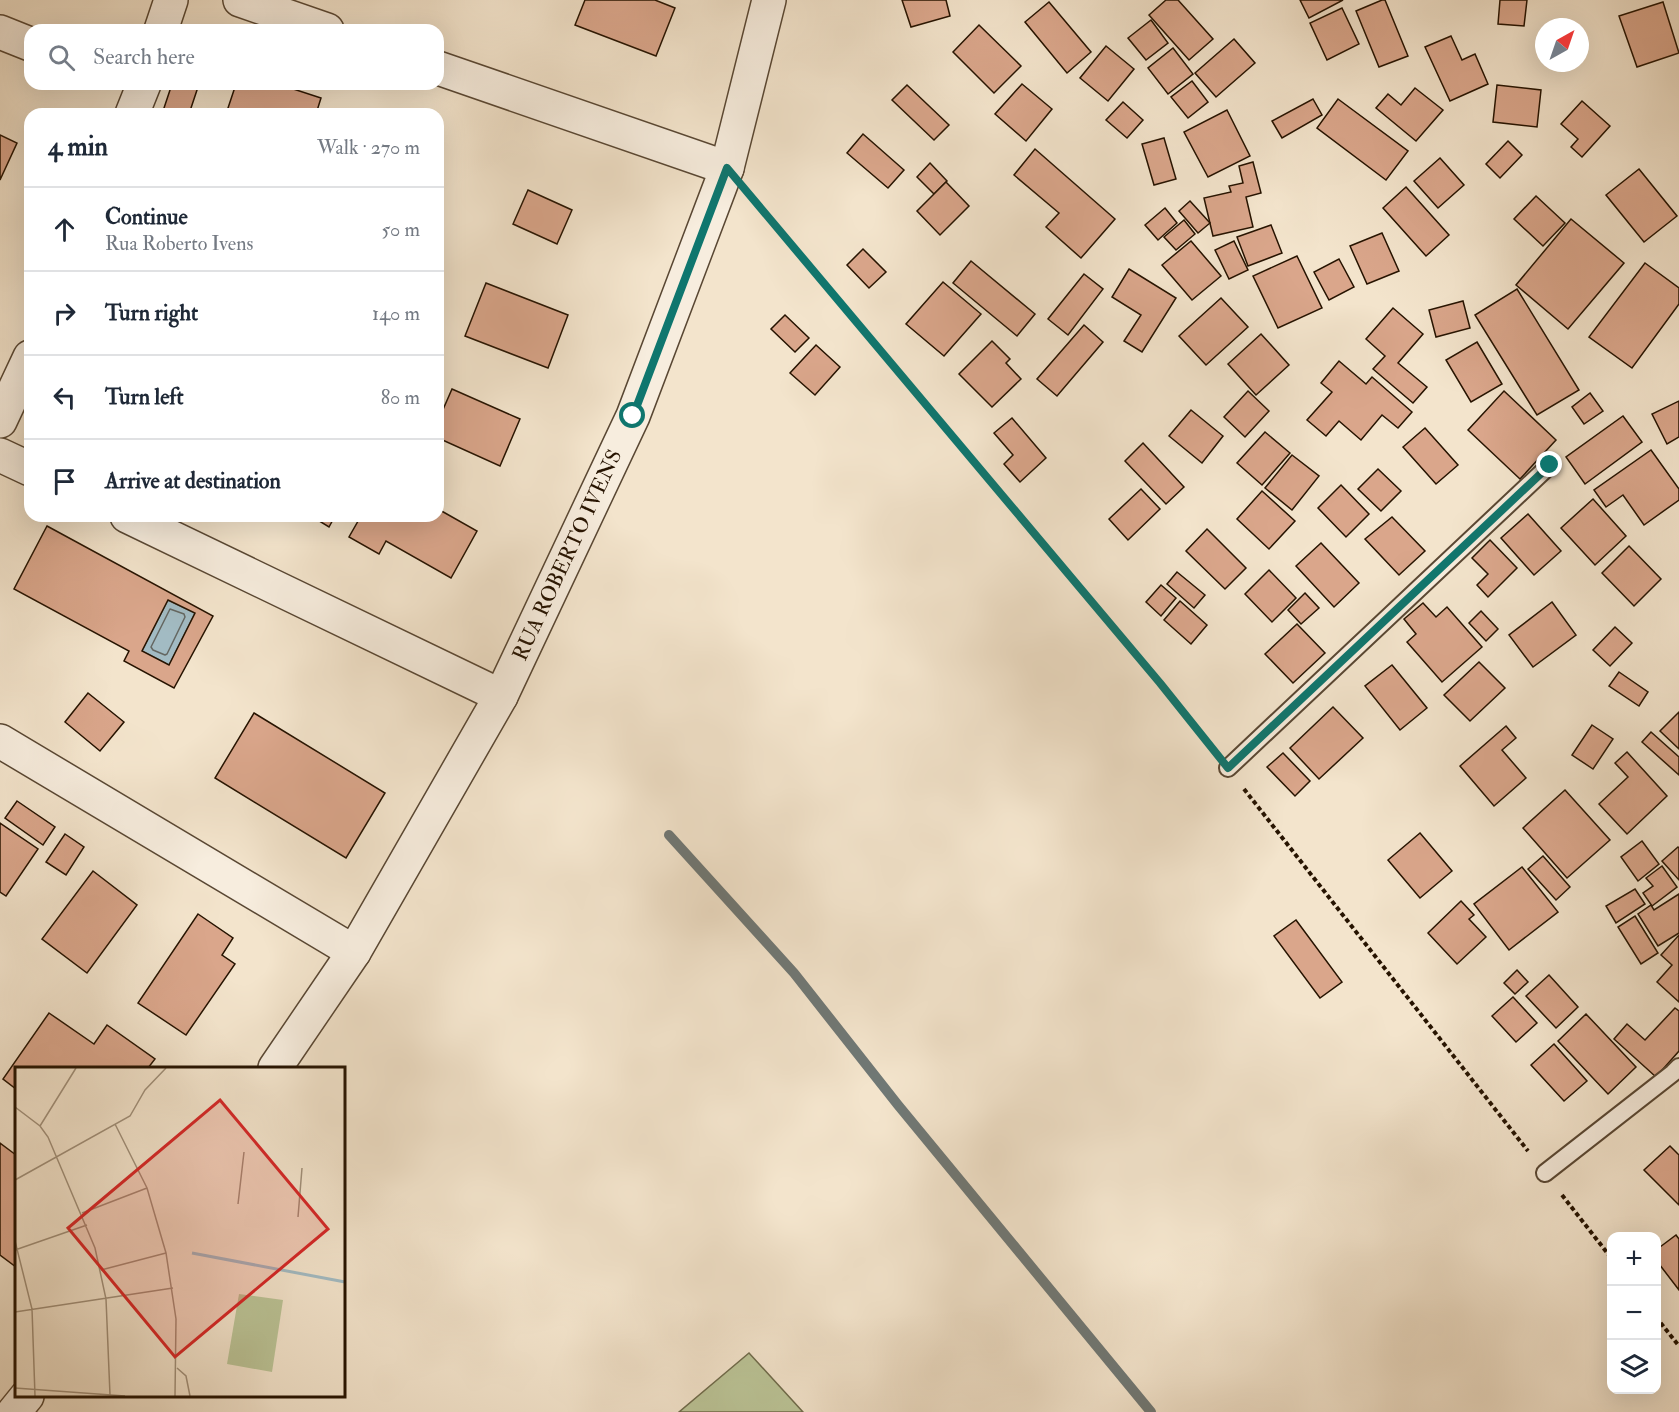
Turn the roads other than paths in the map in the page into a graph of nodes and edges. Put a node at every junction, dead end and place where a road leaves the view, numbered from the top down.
1 (171, 0) edge
2 (240, 0) edge
3 (769, 0) edge
4 (163, 24) edge
5 (310, 24) edge
6 (0, 32) edge
7 (24, 42) edge
8 (444, 70) edge
9 (727, 168) junction
10 (24, 370) edge
11 (0, 421) edge
12 (0, 455) edge
13 (1550, 465) dead end
14 (24, 466) edge
15 (139, 522) edge
16 (501, 696) junction
17 (0, 741) edge
18 (1228, 768) road end
19 (354, 952) junction
20 (276, 1067) edge
21 (1679, 1067) edge
22 (1545, 1173) road end
23 (25, 1397) edge
24 (14, 1412) edge

1 - 4 street
2 - 5 street
3 - 9 street, RUA ROBERTO IVENS
6 - 7 street
8 - 9 street
9 - 16 street, RUA ROBERTO IVENS
10 - 11 street
12 - 14 street
13 - 18 lane
15 - 16 street
16 - 19 street, RUA ROBERTO IVENS
17 - 19 street
19 - 20 street, RUA ROBERTO IVENS
21 - 22 lane
23 - 24 street

